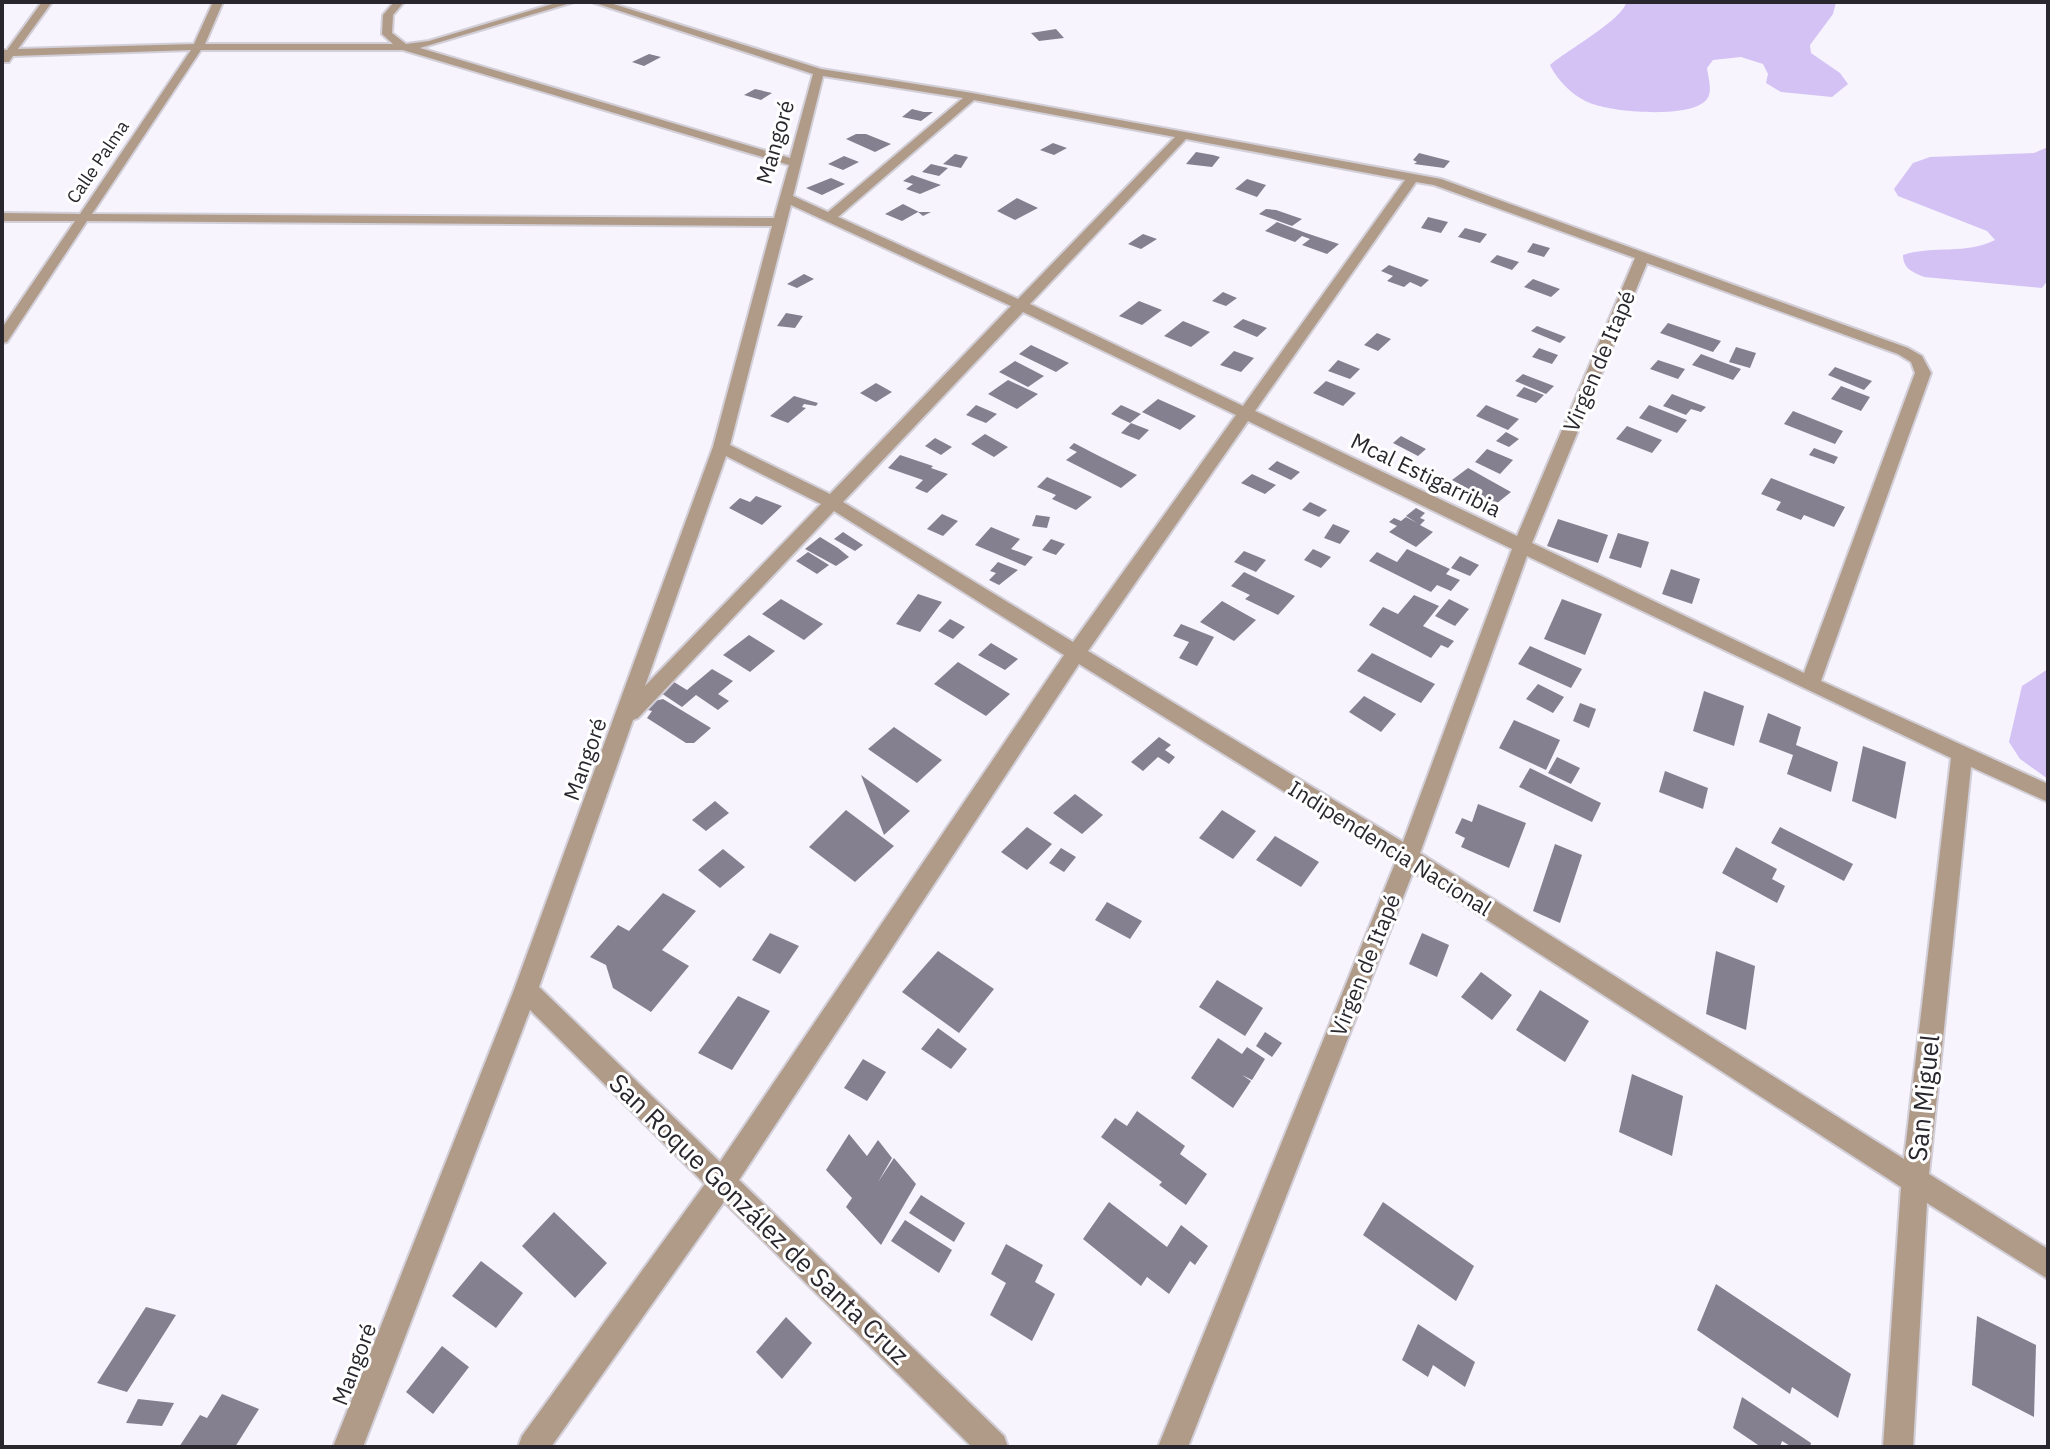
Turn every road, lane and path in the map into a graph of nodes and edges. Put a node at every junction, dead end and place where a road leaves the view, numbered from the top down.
1 (47, 2) edge
2 (218, 2) edge
3 (399, 2) edge
4 (569, 2) edge
5 (597, 2) edge
6 (198, 47) junction
7 (404, 47) junction
8 (7, 53) edge
9 (2, 64) edge
10 (819, 72) junction
11 (972, 96) junction
12 (1184, 134) junction
13 (794, 163) junction
14 (1413, 177) junction
15 (784, 197) junction
16 (2, 217) edge
17 (830, 217) junction
18 (81, 218) junction
19 (778, 222) junction
20 (1642, 258) junction
21 (1022, 306) junction
22 (2, 339) edge
23 (1244, 413) junction
24 (721, 447) junction
25 (831, 502) junction
26 (1522, 546) junction
27 (1075, 654) junction
28 (1810, 684) junction
29 (626, 719) junction
30 (1962, 751) junction
31 (2048, 793) edge
32 (1408, 857) junction
33 (526, 990) junction
34 (1915, 1182) junction
35 (722, 1183) junction
36 (2048, 1265) edge
37 (348, 1447) edge
38 (533, 1447) edge
39 (993, 1447) edge
40 (1173, 1447) edge
41 (1898, 1447) edge

1 - 8 street
2 - 6 street, Calle Palma
3 - 7 street
4 - 7 street
5 - 10 street
6 - 7 street
6 - 8 street
6 - 18 street, Calle Palma
7 - 13 street
8 - 9 street
10 - 11 street
10 - 13 street, Mangoré
11 - 12 street
11 - 17 street
12 - 14 street
12 - 21 street
13 - 15 street, Mangoré
14 - 20 street
14 - 23 street
15 - 17 street, Mcal Estigarribia
15 - 19 street, Mangoré
16 - 18 street
17 - 21 street, Mcal Estigarribia
18 - 19 street
18 - 22 street, Calle Palma
19 - 24 street, Mangoré
20 - 26 street, Virgen de Itapé
20 - 28 street
21 - 23 street, Mcal Estigarribia
21 - 25 street
23 - 26 street, Mcal Estigarribia
23 - 27 street
24 - 25 street, Indipendencia Nacional
24 - 29 street, Mangoré
25 - 27 street, Indipendencia Nacional
25 - 29 street
26 - 28 street, Mcal Estigarribia
26 - 32 street, Virgen de Itapé
27 - 32 street, Indipendencia Nacional
27 - 35 street
28 - 30 street, Mcal Estigarribia
29 - 33 street, Mangoré
30 - 31 street, Mcal Estigarribia
30 - 34 street, San Miguel
32 - 34 street, Indipendencia Nacional
32 - 40 street, Virgen de Itapé
33 - 35 street, San Roque González de Santa Cruz
33 - 37 street, Mangoré
34 - 36 street, Indipendencia Nacional
34 - 41 street, San Miguel
35 - 38 street
35 - 39 street, San Roque González de Santa Cruz

